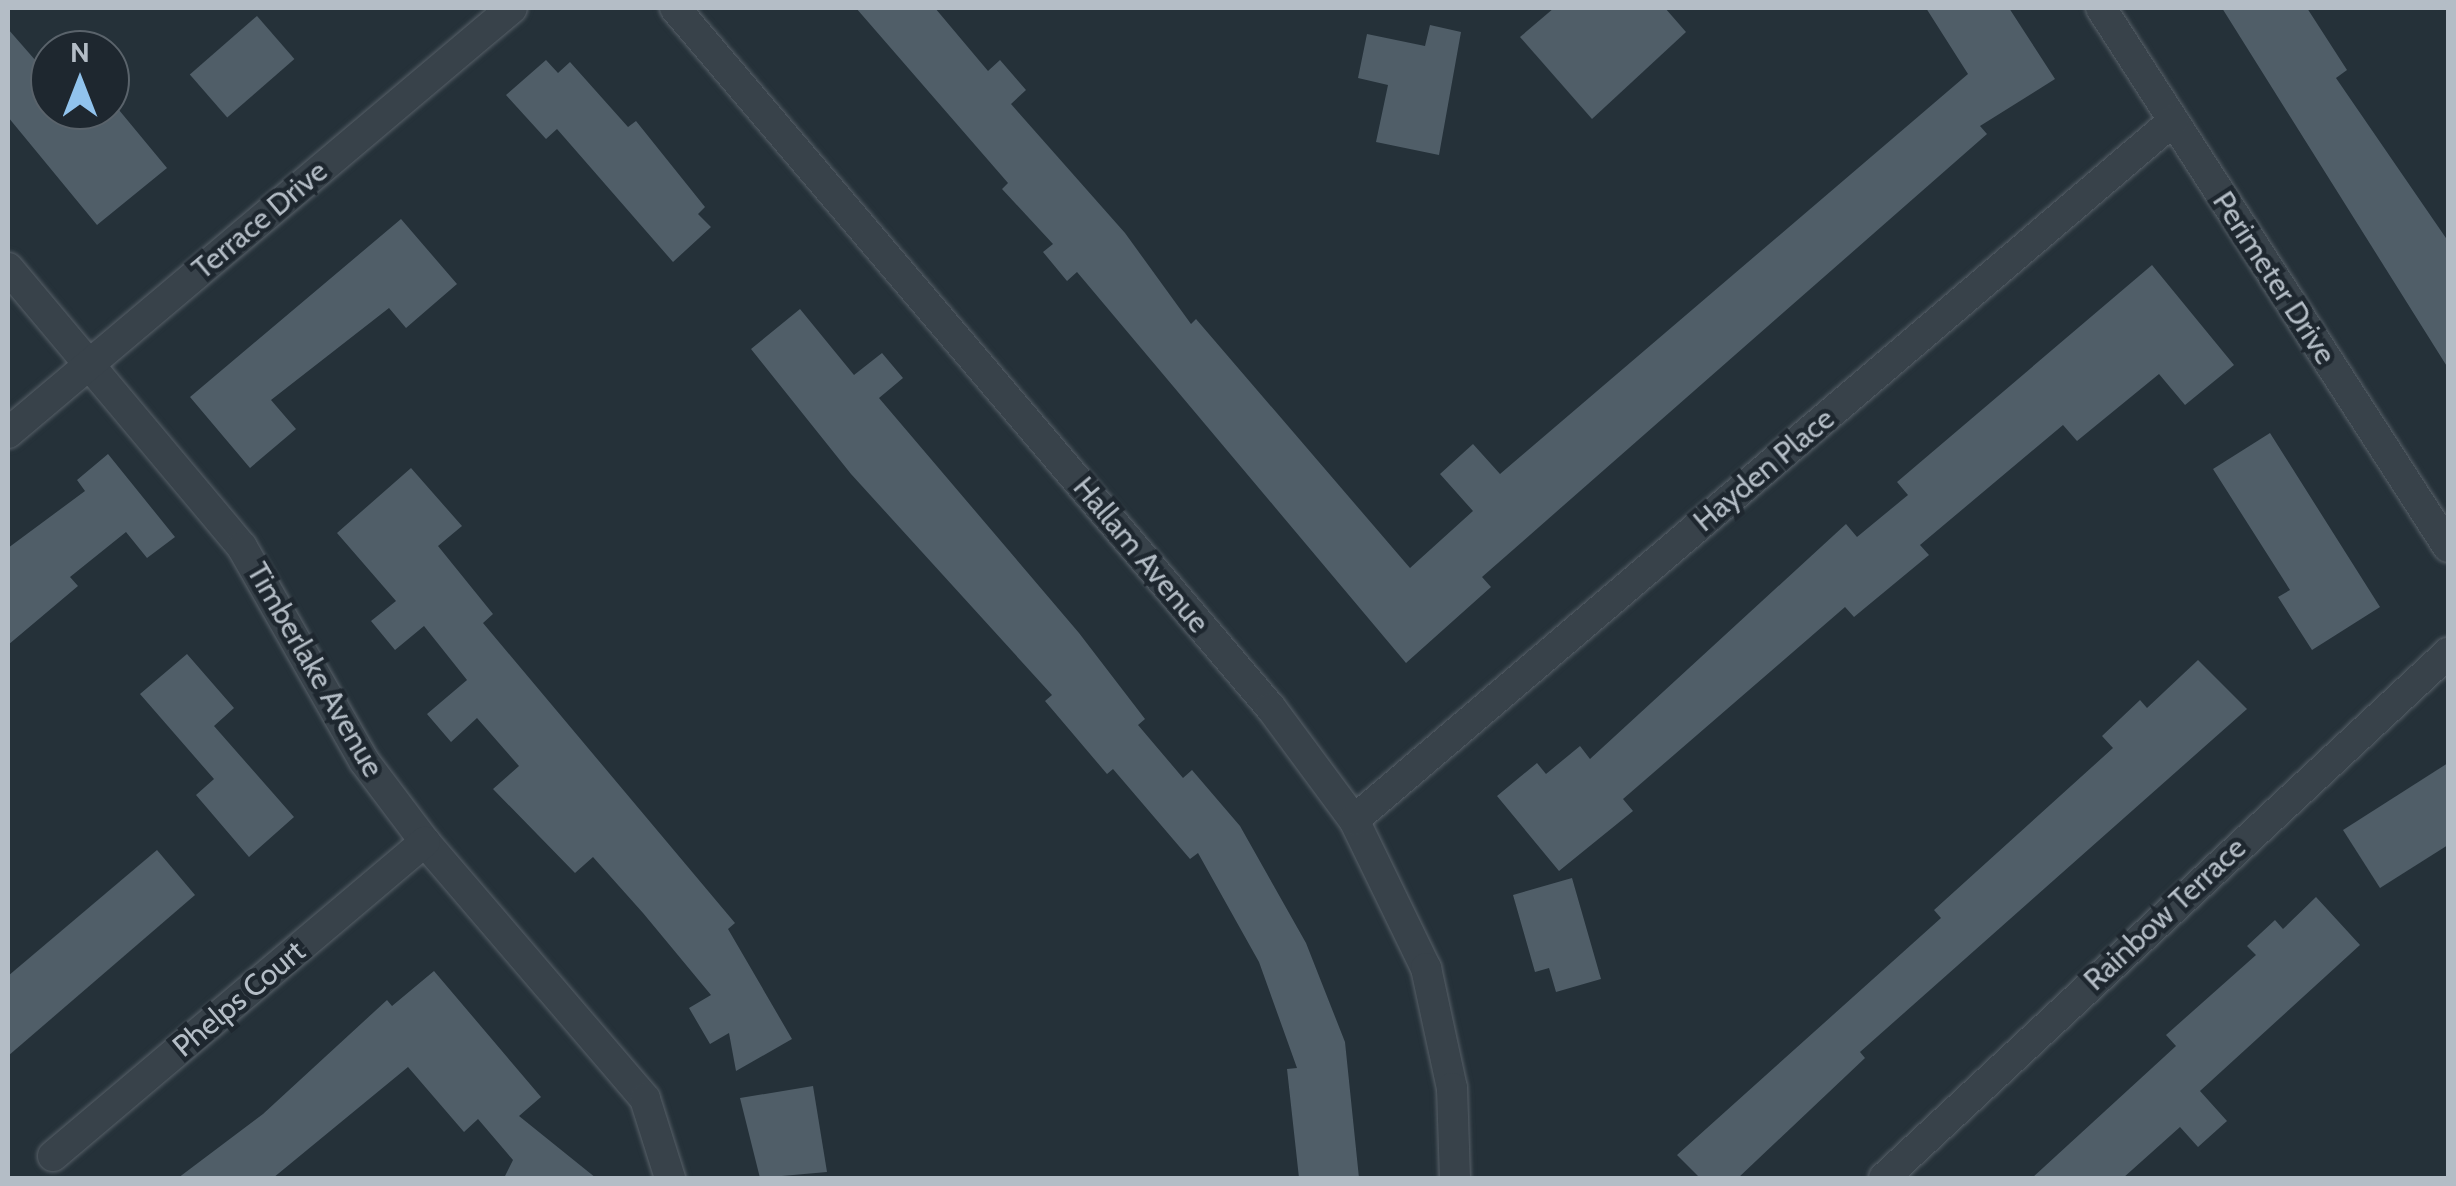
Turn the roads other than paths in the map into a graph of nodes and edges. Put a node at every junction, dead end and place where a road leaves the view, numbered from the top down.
1 (512, 8) edge
2 (675, 8) edge
3 (2101, 8) edge
4 (2173, 121) junction
5 (8, 268) edge
6 (88, 364) junction
7 (8, 432) edge
8 (2448, 547) edge
9 (2448, 653) edge
10 (1354, 820) junction
11 (425, 842) junction
12 (52, 1156) dead end
13 (670, 1178) edge
14 (1456, 1178) edge
15 (1884, 1178) edge

1 - 6 street, Terrace Drive
2 - 10 street, Hallam Avenue
3 - 4 street, Perimeter Drive
4 - 8 street, Perimeter Drive
4 - 10 street, Hayden Place
5 - 6 street, Timberlake Avenue
6 - 7 street, Terrace Drive
6 - 11 street, Timberlake Avenue
9 - 15 street, Rainbow Terrace
10 - 14 street, Hallam Avenue
11 - 12 street, Phelps Court
11 - 13 street, Timberlake Avenue

